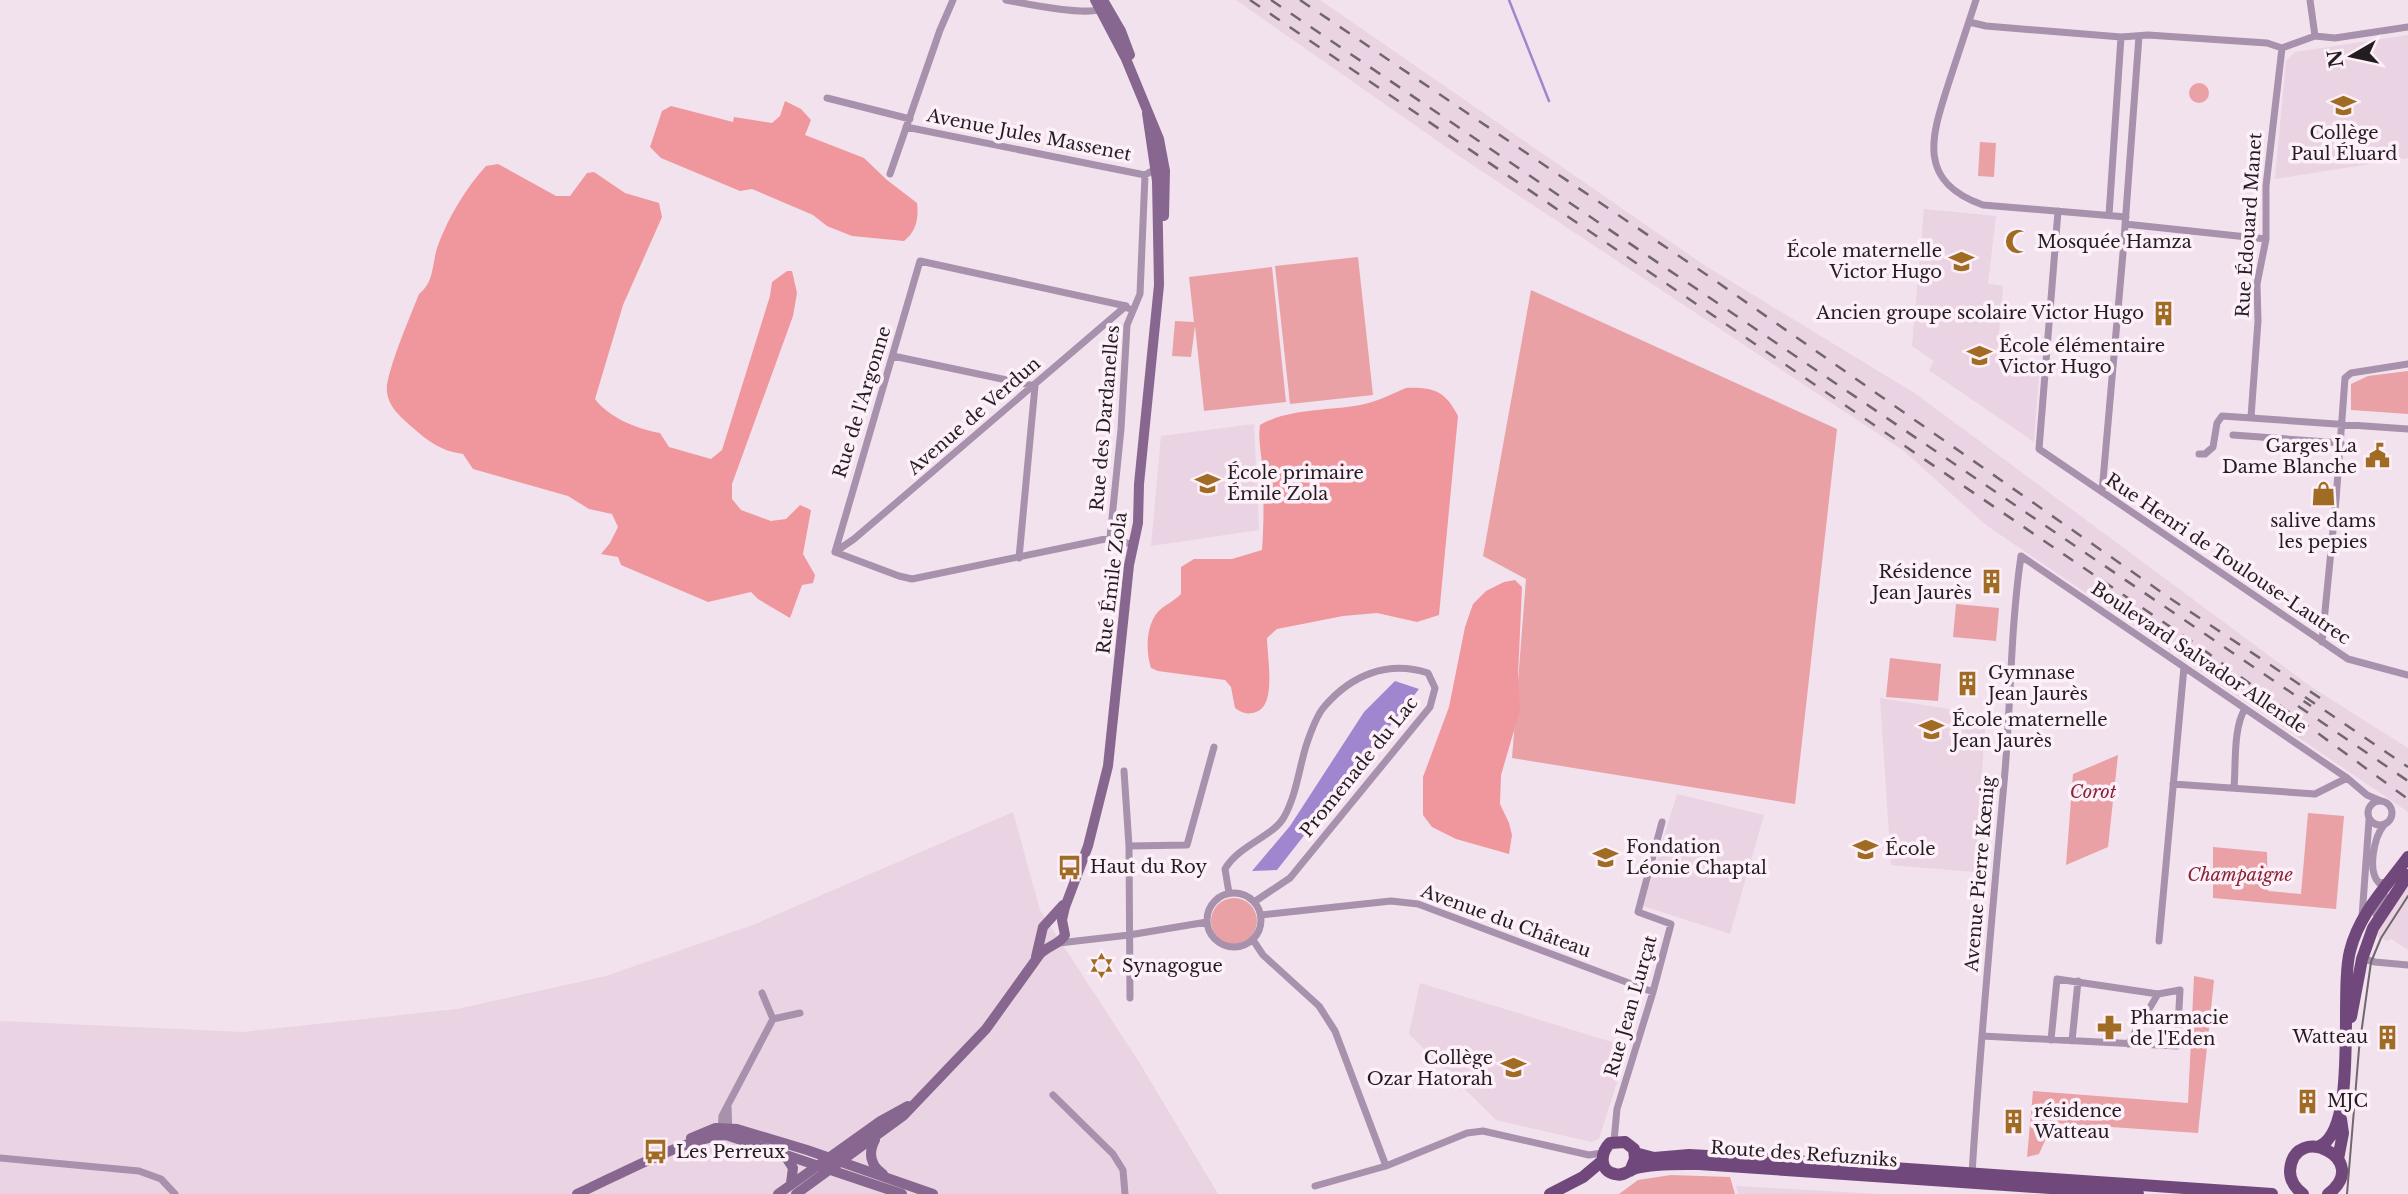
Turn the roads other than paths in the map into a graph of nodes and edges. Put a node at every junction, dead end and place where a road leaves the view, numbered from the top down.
1 (953, 0) edge
2 (1006, 0) edge
3 (1976, 0) edge
4 (2310, 0) edge
5 (1101, 4) edge
6 (1969, 22) junction
7 (2408, 27) edge
8 (2138, 36) junction
9 (2315, 36) junction
10 (2122, 37) junction
11 (2282, 48) junction
12 (827, 98) dead end
13 (909, 119) junction
14 (906, 127) junction
15 (1156, 173) junction
16 (890, 174) dead end
17 (2058, 211) junction
18 (2109, 215) junction
19 (2125, 220) junction
20 (2266, 239) junction
21 (1129, 308) junction
22 (893, 356) junction
23 (2408, 364) edge
24 (1035, 386) junction
25 (2251, 417) junction
26 (2342, 423) junction
27 (2408, 429) edge
28 (2233, 435) dead end
29 (2341, 443) junction
30 (2199, 454) dead end
31 (2102, 492) junction
32 (1110, 538) junction
33 (1134, 545) junction
34 (835, 552) junction
35 (2021, 556) joint
36 (1018, 558) junction
37 (2322, 642) junction
38 (2184, 667) junction
39 (2408, 675) edge
40 (2245, 709) junction
41 (1214, 747) dead end
42 (1124, 771) dead end
43 (2347, 778) junction
44 (2173, 784) junction
45 (2234, 787) junction
46 (2359, 787) junction
47 (2381, 801) junction
48 (2368, 810) junction
49 (2369, 820) junction
50 (1662, 822) dead end
51 (2384, 825) junction
52 (1129, 846) junction
53 (2408, 857) edge
54 (2408, 875) edge
55 (2364, 878) junction
56 (2385, 889) junction
57 (1230, 893) junction
58 (1068, 897) junction
59 (1254, 902) junction
60 (1261, 915) junction
61 (2362, 920) junction
62 (1049, 921) junction
63 (1207, 922) junction
64 (1064, 928) junction
65 (1042, 934) junction
66 (2355, 934) junction
67 (1129, 936) junction
68 (1252, 940) junction
69 (1079, 941) junction
70 (2159, 941) dead end
71 (1055, 944) junction
72 (2349, 956) junction
73 (2362, 959) junction
74 (1035, 960) junction
75 (2408, 965) edge
76 (2078, 981) junction
77 (1653, 992) junction
78 (762, 993) dead end
79 (2158, 994) junction
80 (1130, 998) dead end
81 (800, 1013) dead end
82 (773, 1019) junction
83 (1982, 1036) junction
84 (2051, 1040) junction
85 (2072, 1041) junction
86 (2128, 1044) junction
87 (2346, 1044) junction
88 (1053, 1095) dead end
89 (919, 1098) junction
90 (2340, 1115) junction
91 (725, 1131) junction
92 (877, 1137) junction
93 (1614, 1141) junction
94 (2320, 1146) junction
95 (1635, 1153) junction
96 (784, 1154) junction
97 (1602, 1157) junction
98 (0, 1158) edge
99 (2338, 1159) junction
100 (832, 1162) junction
101 (1386, 1166) junction
102 (1630, 1171) junction
103 (1611, 1173) junction
104 (890, 1179) junction
105 (2292, 1180) junction
106 (1974, 1181) edge
107 (1315, 1186) dead end
108 (794, 1189) edge
109 (2160, 1190) edge
110 (2335, 1191) edge
111 (175, 1194) edge
112 (578, 1194) edge
113 (778, 1194) edge
114 (902, 1194) edge
115 (933, 1194) edge
116 (1125, 1194) edge
117 (1550, 1194) edge
118 (1563, 1194) edge
119 (2138, 1194) edge
120 (2273, 1194) edge
121 (2301, 1194) edge

1 - 13 street
2 - 5 street
3 - 6 street
4 - 9 street
5 - 15 main road, Rue Émile Zola
6 - 10 street
6 - 17 street
7 - 9 street
8 - 10 street
8 - 11 street
8 - 19 street
9 - 11 street
10 - 18 street
11 - 20 street, Rue Édouard Manet
12 - 13 street
13 - 14 street
14 - 15 street, Avenue Jules Massenet
14 - 16 street
15 - 21 street, Rue des Dardanelles
15 - 33 main road, Rue Émile Zola
17 - 18 street
17 - 31 street, Rue Henri de Toulouse-Lautrec
18 - 19 street
19 - 20 street
19 - 31 street
20 - 25 street, Rue Édouard Manet
21 - 22 street, Rue de l'Argonne
21 - 24 street, Avenue de Verdun
21 - 32 street, Rue des Dardanelles
22 - 24 street
22 - 34 street, Rue de l'Argonne
23 - 26 street
24 - 34 street, Avenue de Verdun
24 - 36 street
25 - 26 street
25 - 30 street
26 - 27 street
26 - 29 street
28 - 29 street
29 - 37 street
31 - 37 street, Rue Henri de Toulouse-Lautrec
32 - 33 street
32 - 36 street
33 - 58 main road, Rue Émile Zola
34 - 36 street
35 - 38 street, Boulevard Salvador Allende
35 - 83 street, Avenue Pierre Kœnig
37 - 39 street, Rue Henri de Toulouse-Lautrec
38 - 40 street, Boulevard Salvador Allende
38 - 44 street
40 - 43 street, Boulevard Salvador Allende
40 - 45 street
41 - 52 street
42 - 52 street
43 - 45 street
43 - 46 street, Boulevard Salvador Allende
44 - 45 street
44 - 70 street
46 - 47 street, Boulevard Salvador Allende
46 - 48 street
47 - 48 street
47 - 51 street
48 - 49 street
49 - 51 street
49 - 55 street
50 - 77 street, Rue Jean Lurçat
51 - 56 street
52 - 67 street
53 - 56 main road
54 - 56 main road
55 - 56 street
55 - 61 street
56 - 61 main road
56 - 73 main road
57 - 59 street
57 - 59 street, Promenade du Lac
57 - 63 street
58 - 62 main road, Rue Émile Zola
58 - 64 main road, Rue Émile Zola
59 - 60 street
60 - 68 street
60 - 77 street, Avenue du Château
61 - 66 main road
62 - 64 main road
62 - 65 main road
63 - 67 street
63 - 68 street
64 - 69 street
64 - 71 main road
65 - 71 main road
65 - 74 main road
66 - 72 main road
66 - 73 street
67 - 69 street
67 - 80 street
68 - 101 street
69 - 71 street
71 - 74 main road
72 - 73 street
72 - 87 main road
73 - 75 street
73 - 87 main road
74 - 89 main road
76 - 79 street
76 - 84 street
76 - 85 street
77 - 93 street, Rue Jean Lurçat
78 - 82 street
79 - 86 street
79 - 86 street
81 - 82 street
82 - 91 street
83 - 84 street
83 - 106 street, Avenue Pierre Kœnig
84 - 85 street
85 - 86 street
87 - 90 main road
88 - 116 street
89 - 92 main road
89 - 100 main road
90 - 94 main road
90 - 99 main road
91 - 96 main road
91 - 100 main road
91 - 112 main road
92 - 100 main road
92 - 104 main road
93 - 95 main road
93 - 97 main road
94 - 99 main road
94 - 105 main road
95 - 102 main road
95 - 106 main road, Route des Refuzniks
96 - 100 main road
96 - 108 main road
97 - 101 street
97 - 103 main road
97 - 117 main road
98 - 111 street
99 - 110 main road
100 - 104 main road
100 - 108 main road
100 - 114 main road
101 - 107 street
102 - 103 main road
102 - 106 main road, Route des Refuzniks
103 - 118 main road
104 - 115 main road
105 - 120 main road
105 - 121 main road
106 - 109 main road
106 - 119 main road
108 - 113 main road
109 - 120 main road

